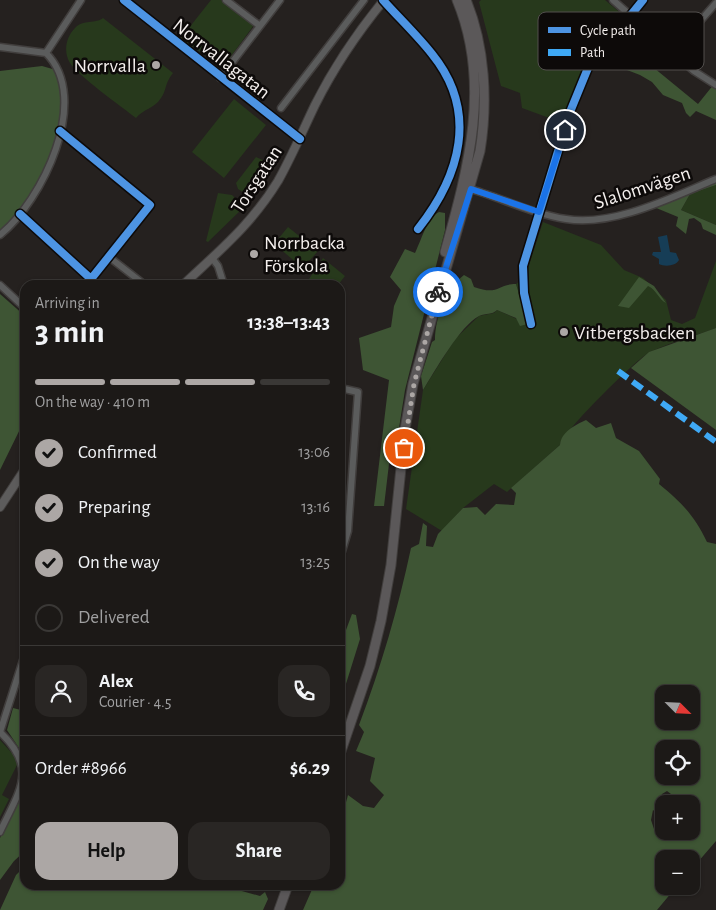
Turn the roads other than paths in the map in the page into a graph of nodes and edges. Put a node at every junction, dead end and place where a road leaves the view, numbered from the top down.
1 (80, 0) edge
2 (124, 0) edge
3 (226, 0) edge
4 (280, 0) edge
5 (364, 0) edge
6 (384, 0) edge
7 (457, 0) edge
8 (466, 0) edge
9 (613, 0) edge
10 (643, 0) edge
11 (716, 3) edge
12 (627, 12) edge
13 (633, 12) edge
14 (704, 17) edge
15 (260, 26) junction
16 (0, 47) edge
17 (46, 53) junction
18 (587, 70) edge
19 (695, 70) edge
20 (220, 78) junction
21 (715, 85) edge
22 (281, 108) dead end
23 (60, 131) junction
24 (300, 139) junction
25 (716, 179) edge
26 (467, 188) junction
27 (539, 212) junction
28 (20, 214) junction
29 (418, 229) dead end
30 (0, 235) edge
31 (109, 257) junction
32 (212, 258) junction
33 (139, 280) edge
34 (188, 280) edge
35 (222, 280) edge
36 (0, 285) edge
37 (20, 303) edge
38 (531, 324) dead end
39 (345, 389) edge
40 (20, 477) edge
41 (0, 507) edge
42 (348, 509) joint
43 (345, 541) edge
44 (20, 669) edge
45 (9, 703) junction
46 (0, 705) edge
47 (345, 726) edge
48 (345, 739) edge
49 (20, 759) edge
50 (20, 788) edge
51 (0, 832) edge
52 (286, 890) edge
53 (290, 890) edge
54 (279, 910) edge
55 (284, 910) edge

1 - 17 street
2 - 20 street, Norrvallagatan
3 - 15 street
4 - 15 street
5 - 22 street
6 - 24 main road, Torsgatan
6 - 29 street
7 - 26 highway
8 - 26 highway
9 - 12 street
10 - 13 street
11 - 14 street
15 - 20 street
16 - 17 street
17 - 23 street
18 - 27 street
19 - 21 street
20 - 24 street, Norrvallagatan
23 - 28 street
23 - 31 street
24 - 32 main road, Torsgatan
25 - 27 street, Slalomvägen
26 - 27 street, Slalomvägen
26 - 47 highway
26 - 48 highway
27 - 38 street
28 - 30 street
28 - 31 street
31 - 33 street
32 - 34 main road, Torsgatan
32 - 35 street
36 - 37 street
39 - 42 street
40 - 41 main road
42 - 43 street
44 - 45 street
45 - 46 street
45 - 49 street
50 - 51 street
52 - 54 highway
53 - 55 highway

